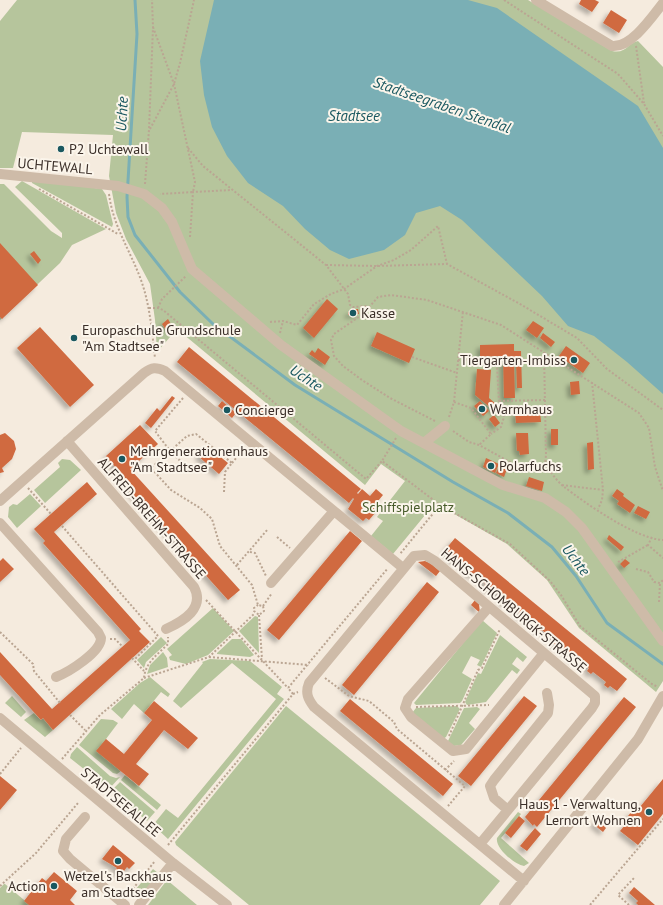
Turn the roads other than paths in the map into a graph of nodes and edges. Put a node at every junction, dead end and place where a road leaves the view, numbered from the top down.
1 (536, 0) edge
2 (663, 3) edge
3 (0, 174) edge
4 (445, 426) road end
5 (67, 441) junction
6 (424, 443) junction
7 (0, 501) edge
8 (334, 511) junction
9 (0, 523) edge
10 (403, 568) junction
11 (271, 583) road end
12 (489, 607) junction
13 (166, 629) road end
14 (663, 641) edge
15 (544, 653) junction
16 (56, 677) dead end
17 (547, 693) dead end
18 (663, 696) edge
19 (0, 718) edge
20 (508, 810) junction
21 (84, 818) dead end
22 (480, 844) junction
23 (173, 863) junction
24 (524, 881) junction
25 (124, 904) edge
26 (139, 905) edge
27 (227, 905) edge
28 (504, 905) edge

1 - 2 street
3 - 6 street, UCHTEWALL
4 - 6 street
5 - 7 street
5 - 8 street
5 - 13 street, ALFRED-BREHM-STRASSE
6 - 14 street
8 - 10 street
8 - 11 street
9 - 16 street
10 - 12 street, HANS-SCHOMBURGK-STRASSE
10 - 22 street, HANS-SCHOMBURGK-STRASSE
12 - 15 street, HANS-SCHOMBURGK-STRASSE
12 - 15 street
15 - 20 street, HANS-SCHOMBURGK-STRASSE
17 - 20 street
18 - 24 street
19 - 23 street, STADTSEEALLEE
20 - 22 street, HANS-SCHOMBURGK-STRASSE
21 - 25 street
22 - 24 street
23 - 26 street
23 - 27 street, STADTSEEALLEE
24 - 28 street

